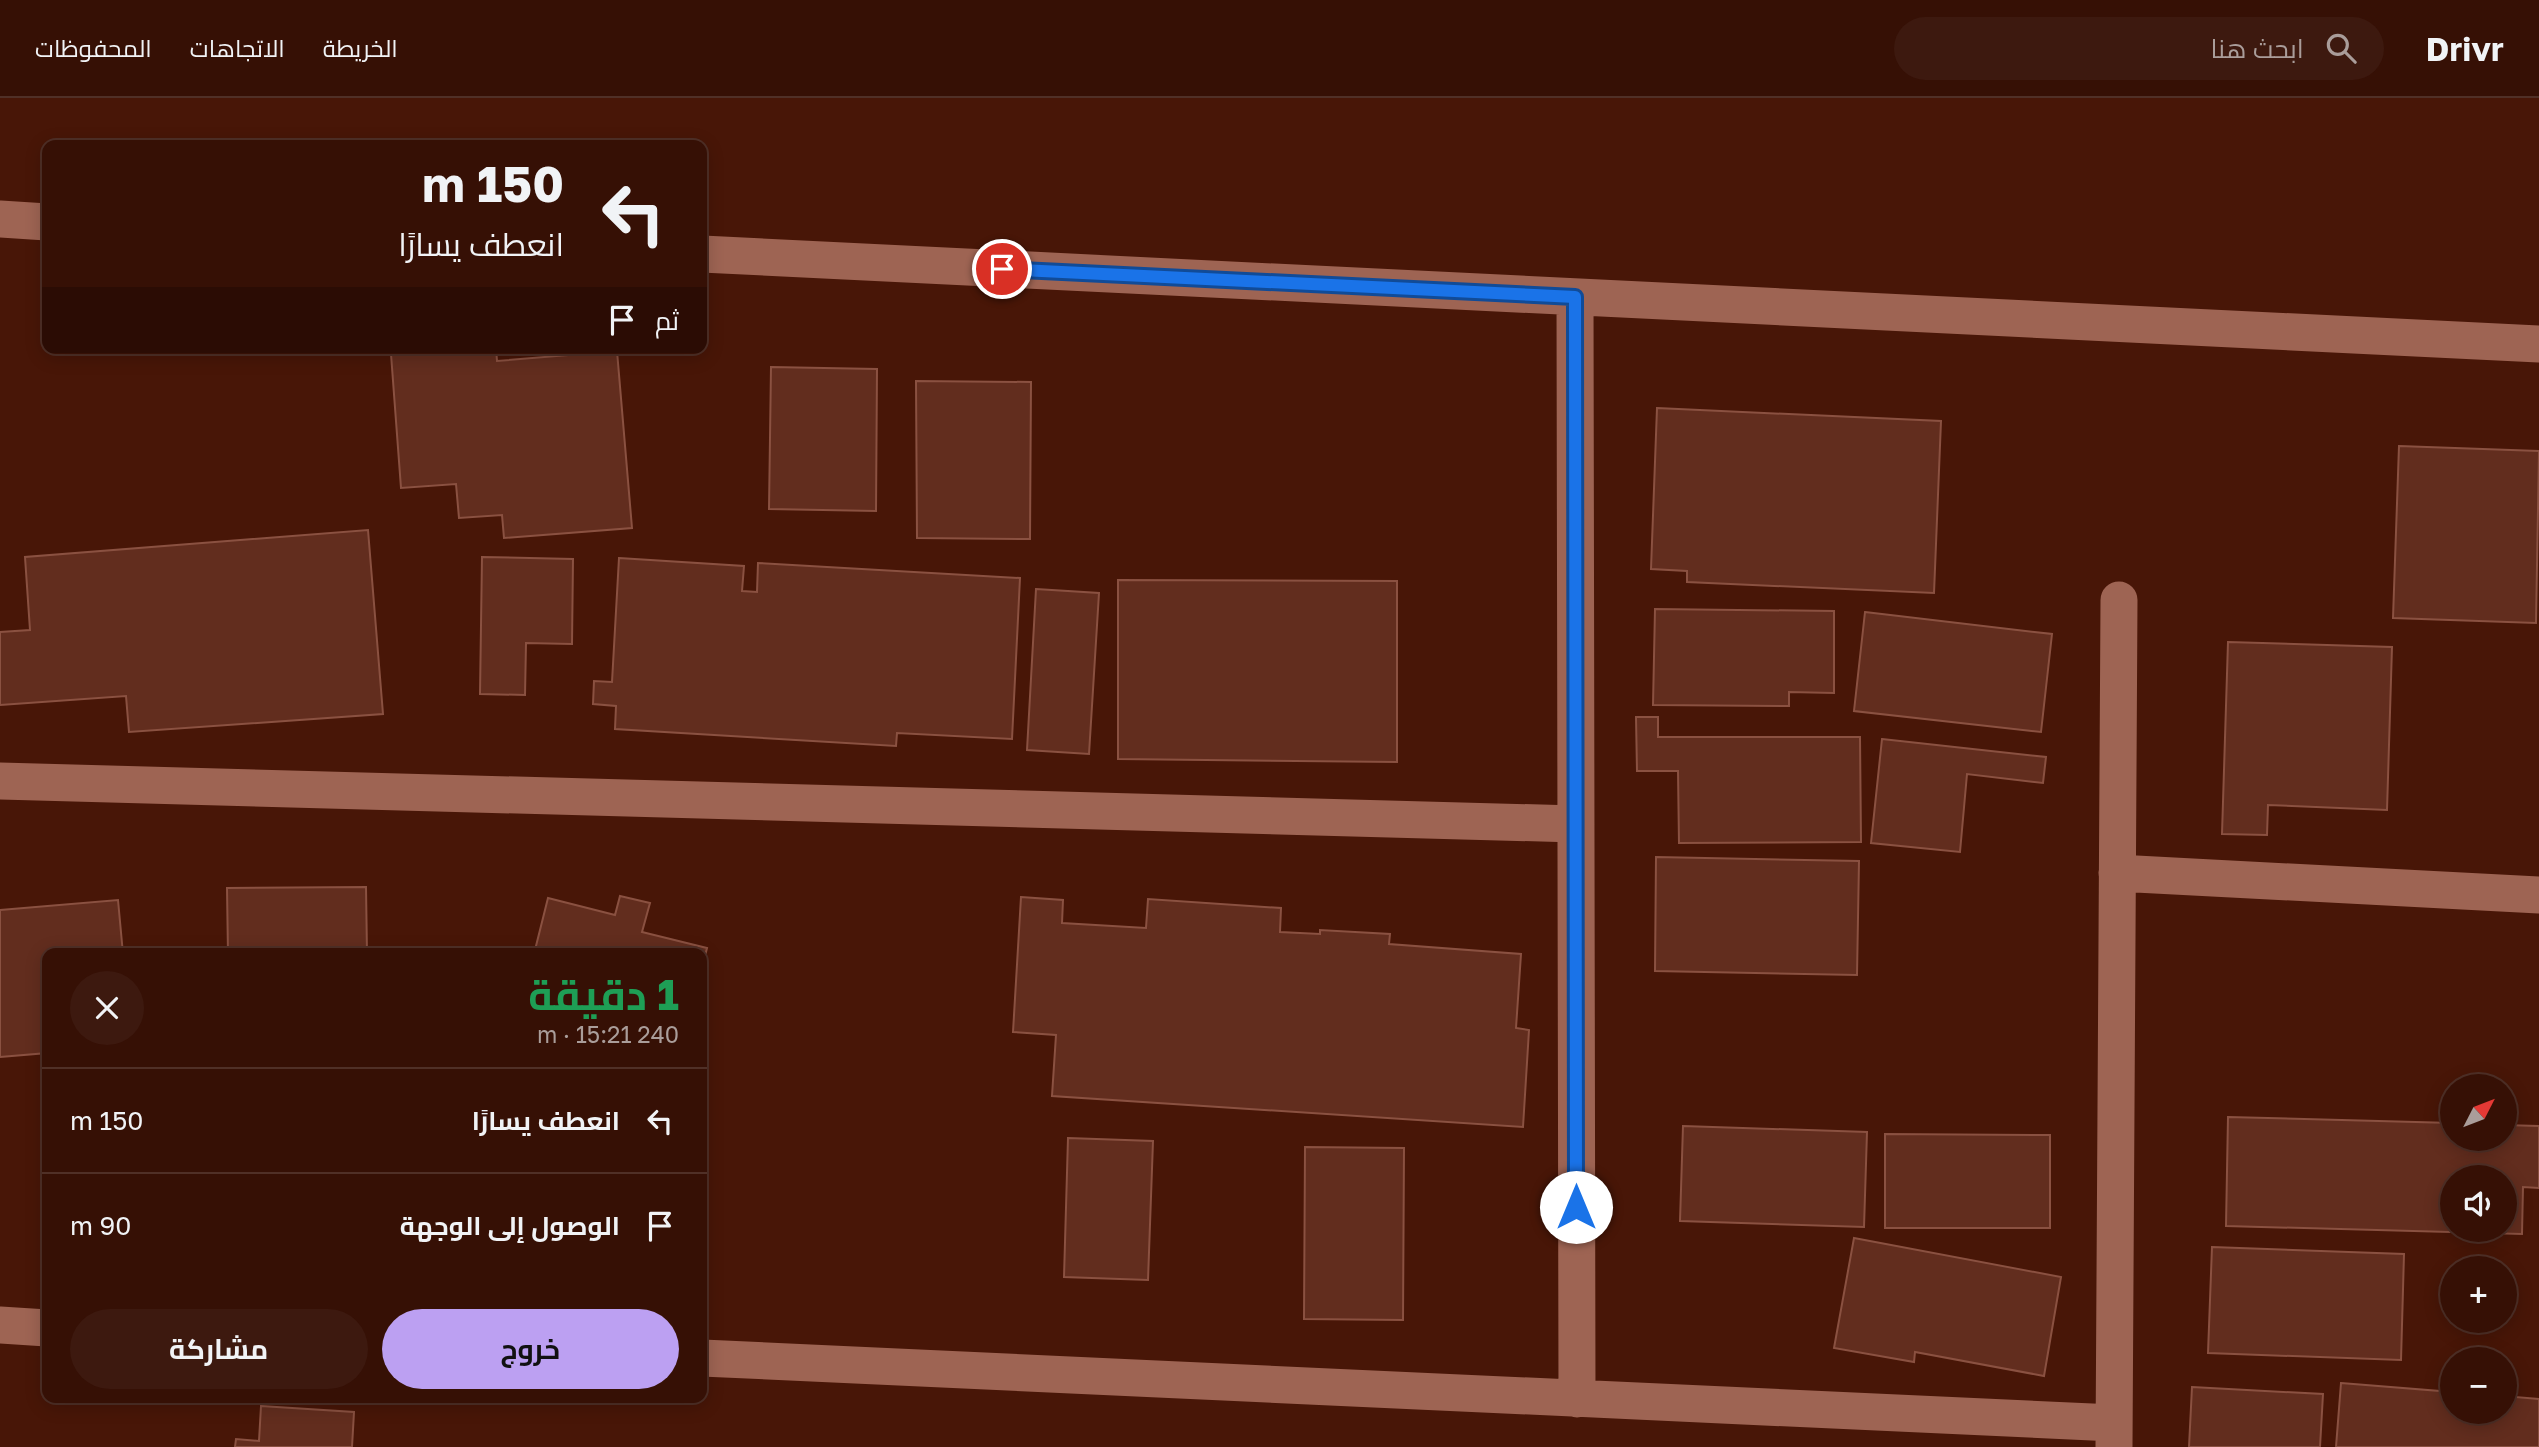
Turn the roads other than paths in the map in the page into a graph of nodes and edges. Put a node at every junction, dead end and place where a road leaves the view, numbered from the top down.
1 (0, 219) edge
2 (42, 222) edge
3 (707, 254) edge
4 (1575, 297) junction
5 (2539, 344) edge
6 (2119, 600) dead end
7 (0, 780) edge
8 (1576, 824) junction
9 (2117, 873) junction
10 (2539, 895) edge
11 (0, 1325) edge
12 (42, 1328) edge
13 (707, 1358) edge
14 (1577, 1399) junction
15 (2114, 1435) edge

1 - 2 street
3 - 4 street
4 - 5 street
4 - 8 street
6 - 9 street
7 - 8 street
8 - 14 street
9 - 10 street
9 - 15 street
11 - 12 street
13 - 14 street
14 - 15 street

